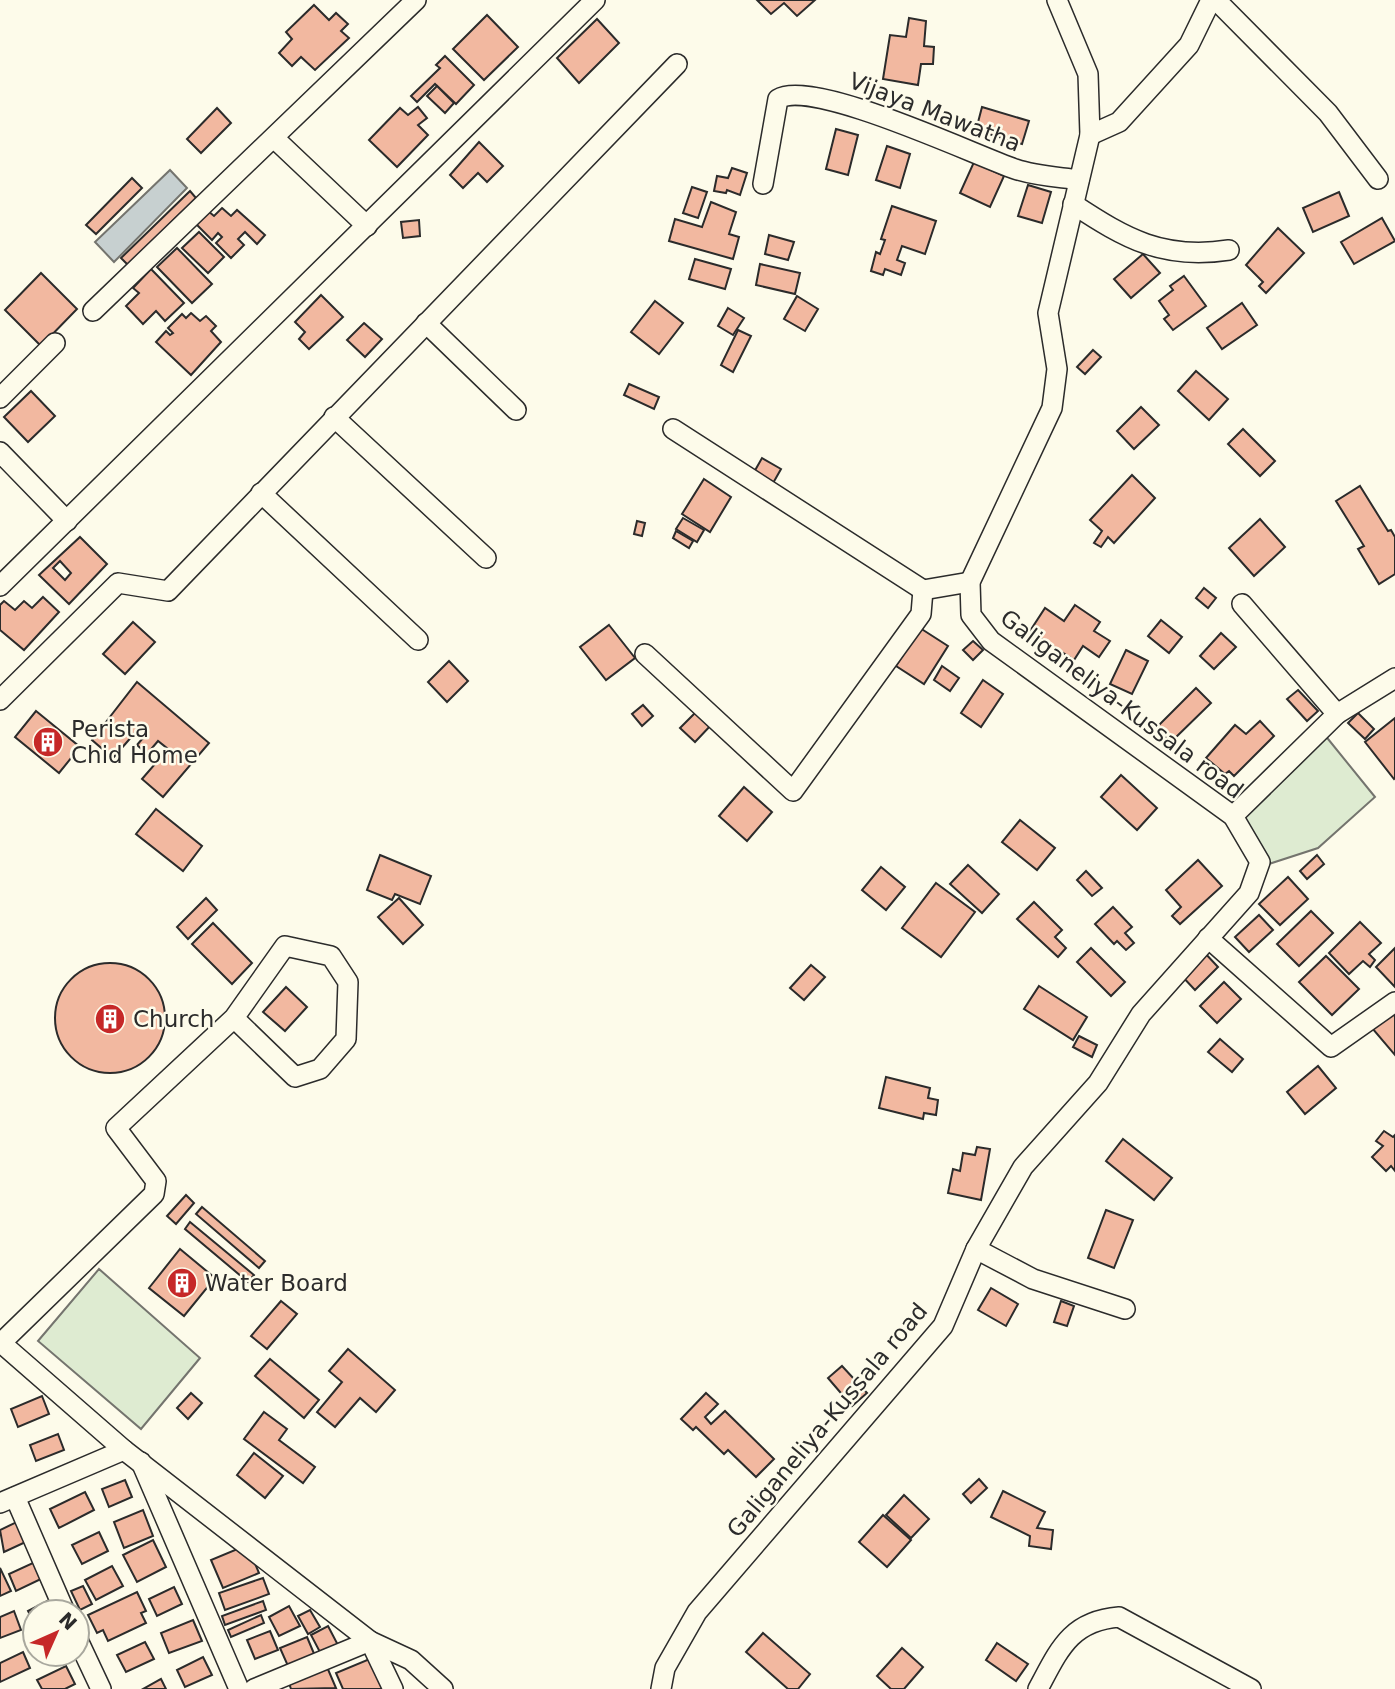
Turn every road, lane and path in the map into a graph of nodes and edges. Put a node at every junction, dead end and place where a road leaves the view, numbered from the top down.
1 (416, 0) edge
2 (595, 0) edge
3 (1057, 0) edge
4 (1214, 0) edge
5 (677, 64) dead end
6 (1090, 135) junction
7 (274, 138) junction
8 (1378, 179) dead end
9 (1079, 180) junction
10 (763, 184) dead end
11 (1073, 204) junction
12 (367, 226) junction
13 (1229, 250) dead end
14 (93, 311) dead end
15 (426, 323) junction
16 (55, 343) dead end
17 (0, 398) edge
18 (516, 410) dead end
19 (334, 417) junction
20 (673, 429) dead end
21 (0, 452) edge
22 (261, 493) junction
23 (67, 521) junction
24 (486, 558) dead end
25 (970, 582) junction
26 (0, 586) edge
27 (923, 590) junction
28 (1242, 604) dead end
29 (418, 640) dead end
30 (645, 654) dead end
31 (1395, 678) edge
32 (0, 700) edge
33 (1337, 714) junction
34 (1233, 816) junction
35 (1208, 938) junction
36 (1395, 1002) edge
37 (234, 1018) junction
38 (976, 1249) junction
39 (1125, 1309) dead end
40 (0, 1343) edge
41 (124, 1450) junction
42 (141, 1461) junction
43 (8, 1500) edge
44 (58, 1598) edge
45 (370, 1641) junction
46 (91, 1668) edge
47 (265, 1687) edge
48 (101, 1689) edge
49 (239, 1689) edge
50 (393, 1689) edge
51 (443, 1689) edge
52 (661, 1689) edge
53 (1038, 1689) edge
54 (1251, 1689) edge

1 - 7 street
2 - 12 street
3 - 6 street, Galiganeliya-Kussala road
4 - 6 street
4 - 8 street
5 - 15 street
6 - 9 street, Galiganeliya-Kussala road
7 - 12 street
7 - 14 street
9 - 10 street, Vijaya Mawatha
9 - 11 street, Galiganeliya-Kussala road
11 - 13 street
11 - 25 street, Galiganeliya-Kussala road
12 - 23 street
15 - 18 street
15 - 19 street
16 - 17 street
19 - 22 street
19 - 24 street
20 - 27 street
21 - 23 street
22 - 29 street
22 - 32 street
23 - 26 street
25 - 27 street
25 - 34 street, Galiganeliya-Kussala road
27 - 30 street
28 - 33 street
31 - 33 street
33 - 34 street
34 - 35 street, Galiganeliya-Kussala road
35 - 36 street
35 - 38 street, Galiganeliya-Kussala road
37 - 37 street
37 - 40 street
38 - 39 street
38 - 52 street, Galiganeliya-Kussala road
40 - 41 street
41 - 42 street
41 - 43 street
42 - 45 street
42 - 49 street
43 - 44 street
45 - 47 street
45 - 50 street
45 - 51 street
46 - 48 street
53 - 54 street

